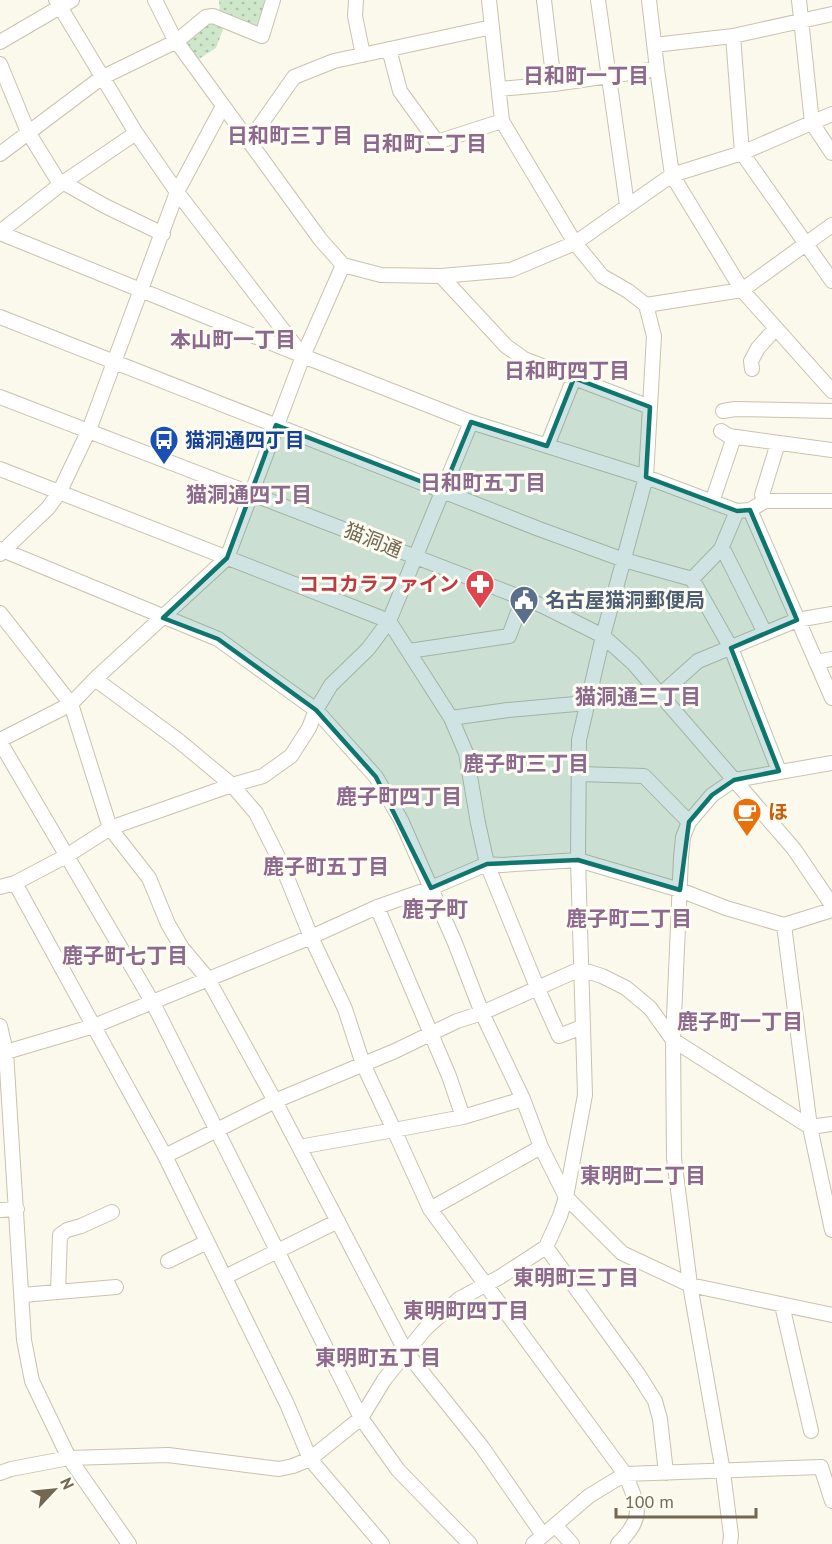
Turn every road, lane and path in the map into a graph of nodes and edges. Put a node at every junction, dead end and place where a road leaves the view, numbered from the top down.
1 (72, 0) edge
2 (155, 0) edge
3 (273, 0) edge
4 (356, 0) edge
5 (489, 0) edge
6 (544, 0) edge
7 (598, 0) edge
8 (649, 0) edge
9 (799, 0) edge
10 (58, 4) edge
11 (832, 14) edge
12 (801, 22) junction
13 (492, 27) junction
14 (733, 36) junction
15 (177, 41) junction
16 (0, 42) edge
17 (654, 45) junction
18 (389, 49) junction
19 (363, 55) junction
20 (0, 64) edge
21 (657, 69) junction
22 (608, 76) junction
23 (102, 78) junction
24 (554, 84) junction
25 (499, 89) junction
26 (223, 106) junction
27 (832, 114) edge
28 (502, 121) junction
29 (812, 123) junction
30 (28, 132) junction
31 (136, 133) junction
32 (249, 141) junction
33 (742, 153) junction
34 (832, 153) edge
35 (0, 154) edge
36 (672, 175) junction
37 (62, 184) junction
38 (177, 192) junction
39 (627, 205) junction
40 (832, 225) edge
41 (0, 232) edge
42 (163, 234) junction
43 (575, 243) junction
44 (805, 244) junction
45 (343, 265) junction
46 (441, 276) junction
47 (832, 281) edge
48 (742, 290) junction
49 (142, 291) junction
50 (646, 305) junction
51 (0, 317) edge
52 (776, 328) junction
53 (303, 356) junction
54 (115, 361) junction
55 (752, 369) dead end
56 (574, 378) junction
57 (832, 392) edge
58 (0, 397) edge
59 (650, 407) junction
60 (723, 411) dead end
61 (832, 411) edge
62 (471, 422) junction
63 (276, 425) junction
64 (89, 430) junction
65 (778, 443) junction
66 (547, 446) junction
67 (832, 450) edge
68 (0, 470) edge
69 (646, 477) junction
70 (443, 490) junction
71 (59, 493) junction
72 (251, 493) junction
73 (765, 501) junction
74 (832, 501) edge
75 (712, 502) junction
76 (744, 510) junction
77 (721, 549) junction
78 (1, 551) edge
79 (417, 557) junction
80 (227, 558) junction
81 (624, 560) junction
82 (692, 579) junction
83 (523, 599) junction
84 (0, 613) edge
85 (832, 614) edge
86 (163, 618) junction
87 (797, 620) junction
88 (389, 621) junction
89 (765, 633) junction
90 (603, 636) junction
91 (731, 648) junction
92 (409, 651) junction
93 (832, 658) edge
94 (816, 662) junction
95 (95, 680) junction
96 (660, 695) junction
97 (832, 698) edge
98 (587, 703) junction
99 (72, 704) junction
100 (316, 710) junction
101 (450, 718) junction
102 (0, 741) edge
103 (832, 764) edge
104 (778, 771) junction
105 (579, 774) junction
106 (734, 780) junction
107 (232, 784) junction
108 (689, 822) junction
109 (110, 828) junction
110 (68, 855) junction
111 (578, 860) junction
112 (487, 864) junction
113 (15, 883) junction
114 (0, 887) edge
115 (431, 888) junction
116 (680, 890) junction
117 (832, 905) edge
118 (377, 907) junction
119 (832, 910) edge
120 (784, 925) junction
121 (310, 937) junction
122 (580, 969) junction
123 (208, 979) junction
124 (537, 987) junction
125 (153, 1002) junction
126 (482, 1013) junction
127 (0, 1026) edge
128 (94, 1026) junction
129 (582, 1027) junction
130 (431, 1034) junction
131 (673, 1040) junction
132 (3, 1052) edge
133 (363, 1064) junction
134 (523, 1099) junction
135 (275, 1101) junction
136 (463, 1117) junction
137 (832, 1124) edge
138 (810, 1127) junction
139 (394, 1130) junction
140 (217, 1131) junction
141 (299, 1147) junction
142 (541, 1147) junction
143 (165, 1156) junction
144 (566, 1197) junction
145 (17, 1209) junction
146 (430, 1209) junction
147 (0, 1210) edge
148 (112, 1212) dead end
149 (338, 1221) junction
150 (832, 1230) edge
151 (207, 1242) junction
152 (546, 1247) junction
153 (277, 1251) junction
154 (168, 1261) dead end
155 (225, 1276) junction
156 (486, 1285) junction
157 (690, 1285) junction
158 (116, 1287) dead end
159 (58, 1292) junction
160 (22, 1295) junction
161 (782, 1305) junction
162 (832, 1315) edge
163 (406, 1352) junction
164 (361, 1418) junction
165 (811, 1431) dead end
166 (69, 1458) junction
167 (310, 1459) junction
168 (723, 1472) junction
169 (0, 1473) edge
170 (666, 1473) junction
171 (625, 1474) junction
172 (832, 1502) edge
173 (555, 1525) junction
174 (538, 1540) edge
175 (732, 1543) edge
176 (129, 1544) edge
177 (382, 1544) edge
178 (471, 1544) edge
179 (573, 1544) edge
180 (618, 1544) edge

1 - 10 street
2 - 15 street
3 - 15 street
4 - 19 street
5 - 13 street
6 - 24 street
7 - 22 street
8 - 17 street
9 - 12 street
10 - 16 street
10 - 23 street
11 - 12 street
12 - 14 street
12 - 29 street
13 - 18 street
13 - 25 street
14 - 17 street
14 - 33 street
15 - 23 street
15 - 26 street
17 - 21 street
18 - 19 street
18 - 28 street
19 - 32 street
20 - 30 street
21 - 22 street
21 - 36 street
22 - 24 street
22 - 39 street
23 - 30 street
23 - 31 street
24 - 25 street
25 - 28 street
26 - 32 street
26 - 38 street
27 - 29 street
28 - 43 street
29 - 33 street
29 - 34 street
30 - 35 street
30 - 37 street
31 - 37 street
31 - 38 street
32 - 45 street
33 - 36 street
33 - 44 street
36 - 39 street
36 - 48 street
37 - 41 street
37 - 42 street
38 - 42 street
38 - 53 street
39 - 43 street
40 - 44 street
41 - 49 street
42 - 49 street
43 - 46 street
43 - 50 street
44 - 47 street
44 - 48 street
45 - 46 street
45 - 53 street
46 - 56 street
48 - 50 street
48 - 52 street
49 - 53 street
49 - 54 street
50 - 59 street
51 - 54 street
52 - 55 street
52 - 57 street
53 - 62 street
53 - 63 street
54 - 63 street
54 - 64 street
56 - 59 street
56 - 66 street
58 - 64 street, 猫洞通
59 - 69 street
60 - 61 street
62 - 66 street
62 - 70 street
63 - 70 street
63 - 72 street
64 - 71 street
64 - 72 street, 猫洞通
65 - 67 street
65 - 73 street
65 - 75 street
66 - 69 street
68 - 71 street
69 - 75 street
69 - 81 street
70 - 79 street
70 - 81 street
71 - 78 street
71 - 80 street
72 - 79 street, 猫洞通
72 - 80 street
73 - 74 street
73 - 76 street
75 - 76 street
76 - 77 street
76 - 87 street
77 - 82 street
77 - 89 street
78 - 86 street
79 - 83 street, 猫洞通
79 - 88 street
80 - 86 street
80 - 88 street
81 - 82 street
81 - 90 street
82 - 91 street
83 - 90 street, 猫洞通
83 - 92 street
84 - 99 street
85 - 87 street
86 - 95 street
86 - 100 street
87 - 89 street
87 - 94 street
88 - 92 street
88 - 100 street
89 - 91 street
90 - 96 street, 猫洞通
90 - 98 street
91 - 96 street
91 - 104 street
92 - 101 street
93 - 94 street
94 - 97 street
95 - 99 street
95 - 107 street
96 - 106 street, 猫洞通
98 - 101 street
98 - 105 street
99 - 102 street
99 - 109 street
100 - 107 street
100 - 115 street
101 - 112 street
102 - 110 street
103 - 104 street
104 - 106 street
105 - 108 street
105 - 111 street
106 - 108 street
106 - 117 street, 猫洞通
107 - 109 street
107 - 121 street
108 - 116 street
109 - 110 street
109 - 123 street
110 - 113 street
110 - 125 street
111 - 112 street
111 - 116 street
111 - 122 street
112 - 115 street
112 - 124 street
113 - 114 street
113 - 128 street
115 - 118 street
115 - 126 street
116 - 120 street
116 - 131 street
118 - 121 street
118 - 130 street
119 - 120 street
120 - 138 street
121 - 123 street
121 - 133 street
122 - 124 street
122 - 129 street
122 - 131 street
123 - 125 street
123 - 135 street
124 - 126 street
124 - 129 street
125 - 128 street
125 - 140 street
126 - 130 street
126 - 134 street
127 - 132 street
128 - 132 street
128 - 143 street
129 - 144 street
130 - 133 street
130 - 136 street
131 - 138 street
131 - 157 street
132 - 145 street
133 - 135 street
133 - 139 street
134 - 136 street
134 - 142 street
135 - 140 street
135 - 141 street
136 - 139 street
137 - 138 street
138 - 150 street
139 - 141 street
139 - 146 street
140 - 143 street
140 - 153 street
141 - 149 street
142 - 144 street
142 - 146 street
143 - 151 street
144 - 152 street
144 - 157 street
145 - 147 street
145 - 160 street
146 - 156 street
148 - 159 street
149 - 153 street
149 - 163 street
151 - 154 street
151 - 155 street
152 - 156 street
152 - 170 street
153 - 155 street
153 - 164 street
155 - 167 street
156 - 163 street
156 - 171 street
157 - 161 street
157 - 168 street
158 - 159 street
159 - 160 street
160 - 166 street
161 - 162 street
161 - 165 street
163 - 164 street
163 - 174 street
164 - 167 street
164 - 178 street
166 - 167 street
166 - 169 street
166 - 176 street
167 - 177 street
168 - 170 street
168 - 172 street
168 - 175 street
170 - 171 street
171 - 173 street
171 - 180 street
173 - 174 street
173 - 179 street

